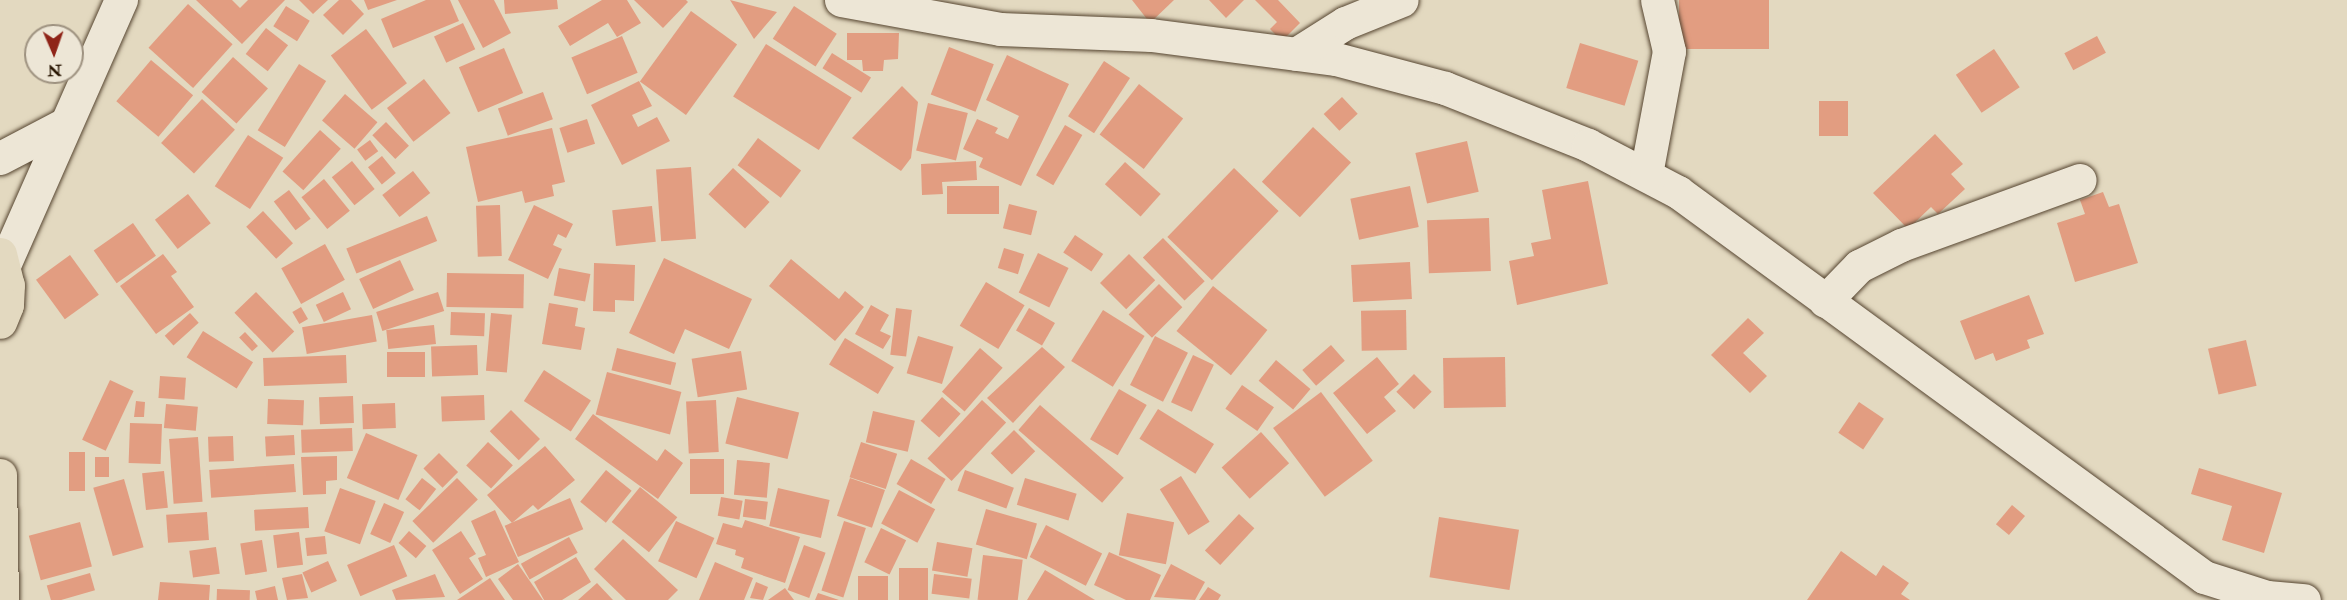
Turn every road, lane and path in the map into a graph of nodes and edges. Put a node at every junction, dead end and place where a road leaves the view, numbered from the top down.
1 (121, 0) edge
2 (841, 0) edge
3 (1402, 0) edge
4 (1657, 0) edge
5 (1296, 54) junction
6 (63, 125) junction
7 (0, 158) edge
8 (1646, 174) junction
9 (2080, 180) dead end
10 (29, 203) junction
11 (0, 226) edge
12 (2, 260) edge
13 (1826, 301) junction
14 (0, 322) edge
15 (0, 475) edge
16 (2, 600) edge
17 (2304, 600) edge

1 - 6 street
2 - 5 street
3 - 5 street
4 - 8 street
5 - 8 street
6 - 7 street
6 - 10 street
8 - 13 street
9 - 13 street
10 - 11 street
10 - 12 street
12 - 14 main road
13 - 17 street
15 - 16 main road

